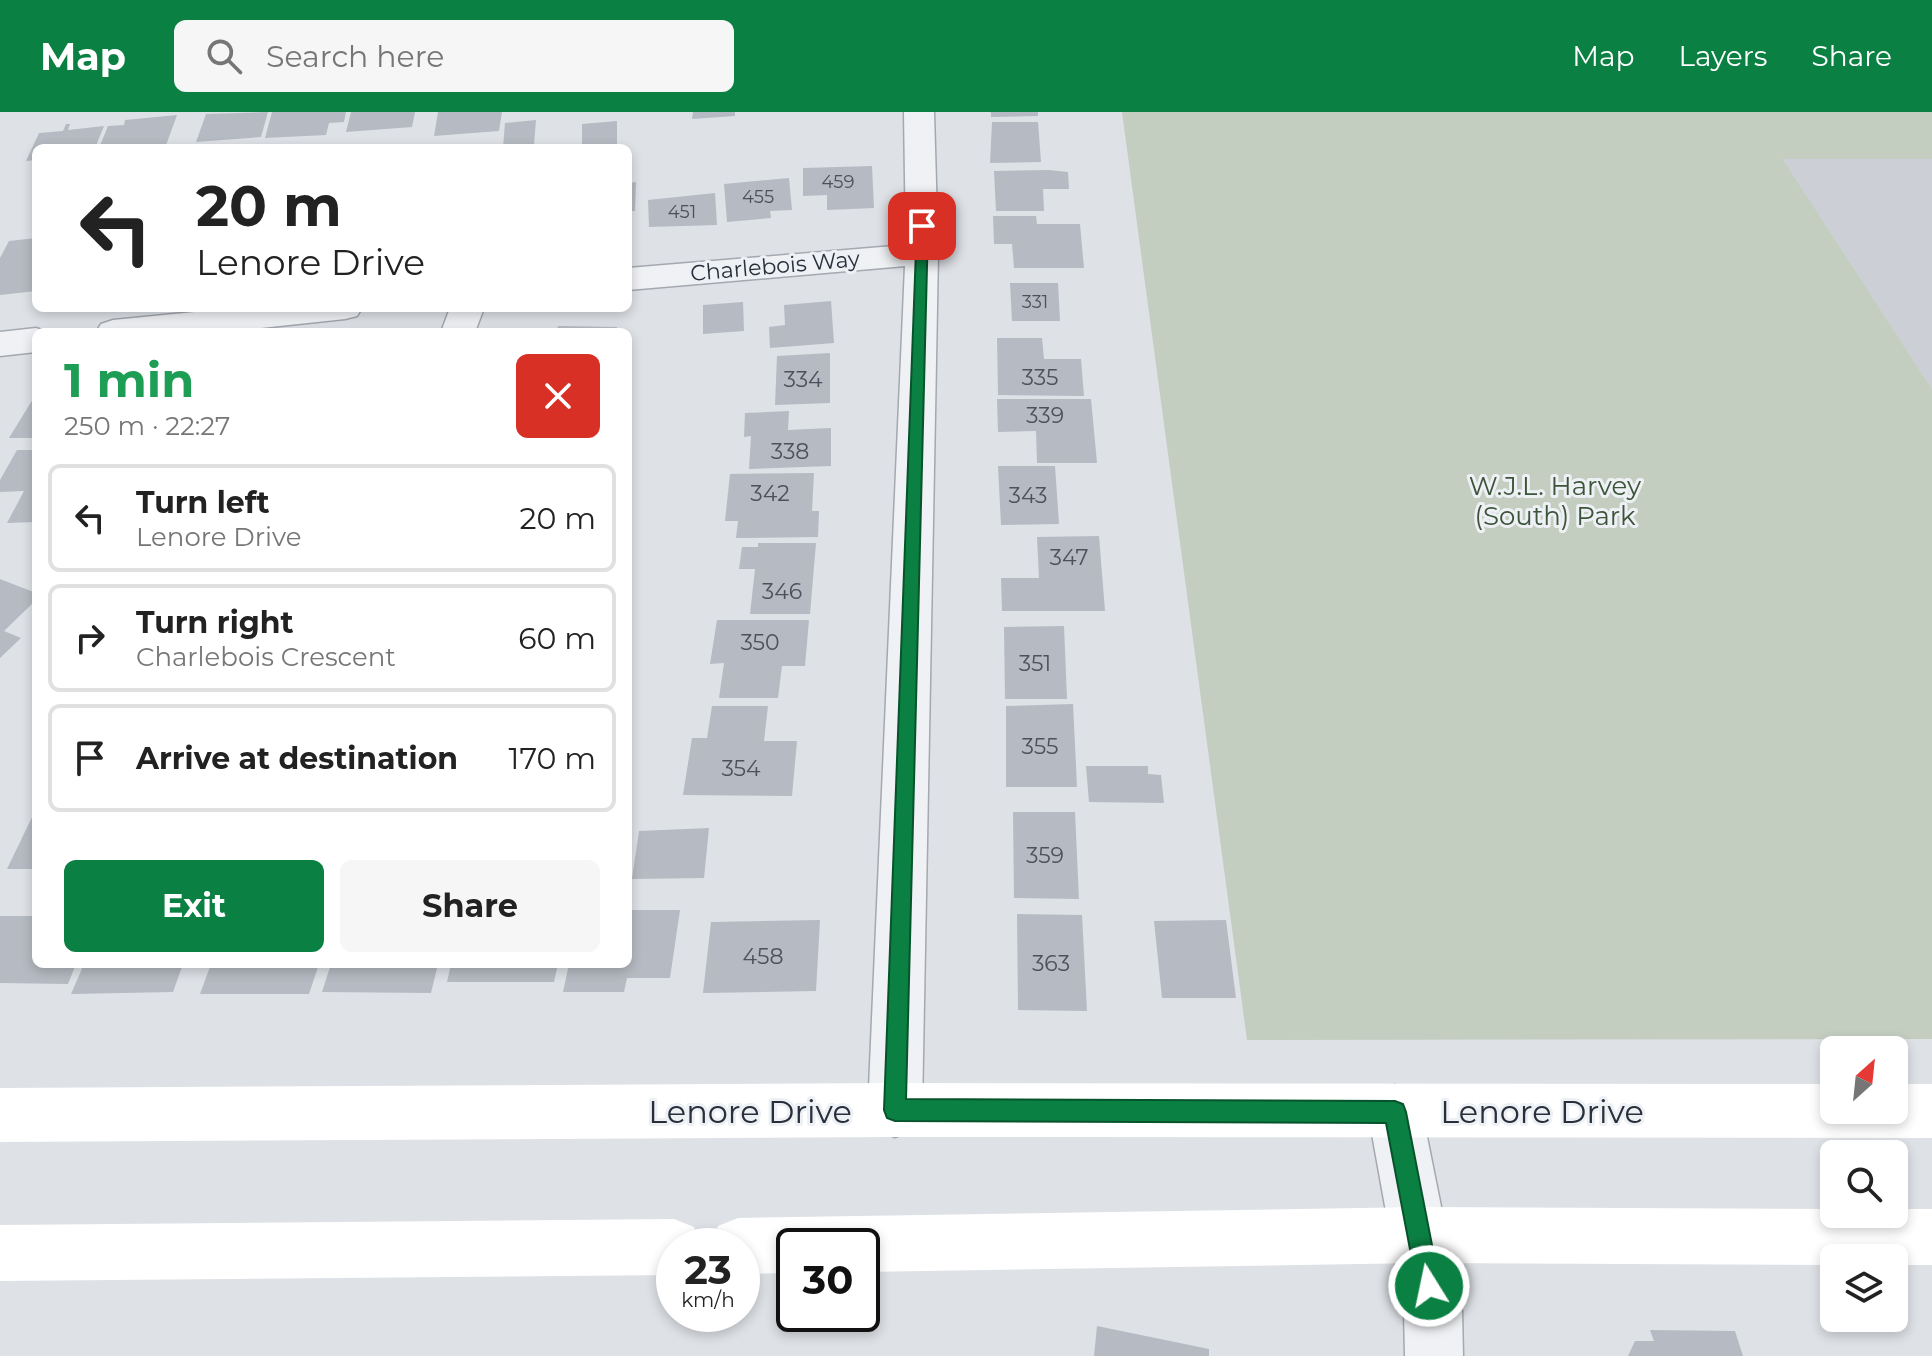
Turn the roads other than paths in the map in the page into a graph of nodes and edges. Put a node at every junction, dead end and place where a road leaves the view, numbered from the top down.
1 (919, 112) edge
2 (922, 254) junction
3 (632, 279) edge
4 (306, 312) edge
5 (152, 328) edge
6 (32, 340) edge
7 (0, 344) edge
8 (895, 1110) junction
9 (1932, 1111) edge
10 (1395, 1112) junction
11 (0, 1115) edge
12 (1420, 1235) junction
13 (1932, 1237) edge
14 (760, 1246) edge
15 (656, 1247) edge
16 (0, 1253) edge
17 (1434, 1356) edge

1 - 2 street
2 - 3 street, Charlebois Way
2 - 8 street
4 - 5 street
6 - 7 street
8 - 10 main road, Lenore Drive
8 - 11 main road, Lenore Drive
9 - 10 main road, Lenore Drive
10 - 12 street
12 - 13 main road
12 - 14 main road
12 - 17 street
15 - 16 main road

